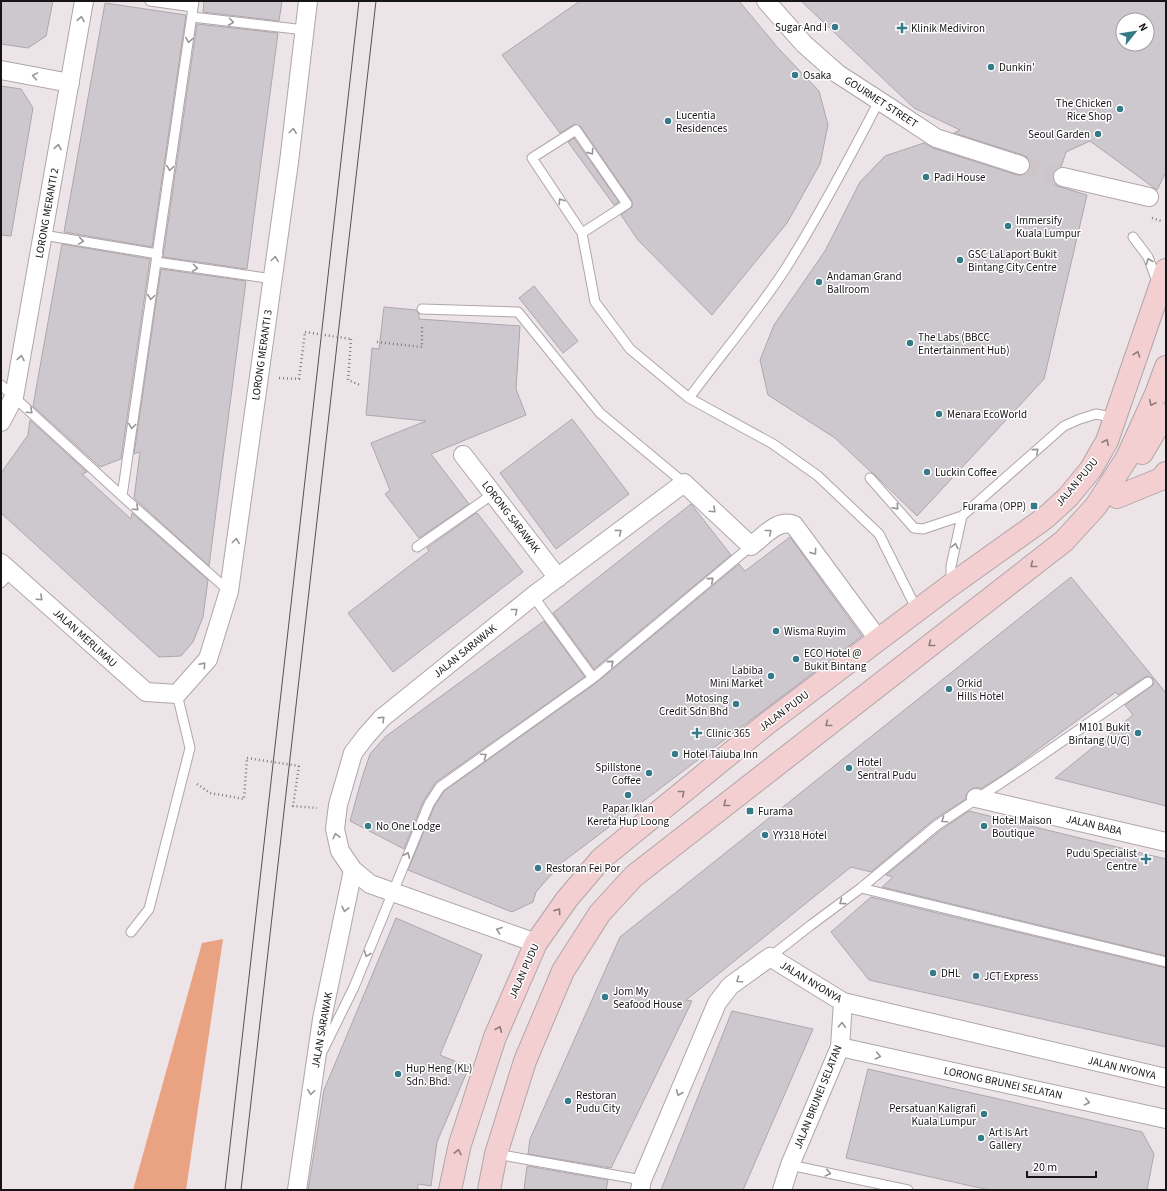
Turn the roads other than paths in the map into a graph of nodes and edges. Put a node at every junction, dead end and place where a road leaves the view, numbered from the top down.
1 (84, 1) edge
2 (150, 1) edge
3 (308, 1) edge
4 (766, 1) edge
5 (194, 4) edge
6 (192, 17) junction
7 (305, 30) junction
8 (1, 70) edge
9 (70, 82) junction
10 (879, 101) junction
11 (1020, 164) tunnel mouth
12 (1063, 177) tunnel mouth
13 (1149, 198) dead end
14 (582, 233) junction
15 (43, 235) junction
16 (1133, 237) dead end
17 (157, 258) junction
18 (273, 279) junction
19 (1163, 280) edge
20 (422, 308) road end
21 (1166, 367) edge
22 (1, 385) edge
23 (14, 397) junction
24 (689, 398) junction
25 (1116, 418) junction
26 (1, 422) edge
27 (1160, 423) edge
28 (463, 455) dead end
29 (1166, 473) edge
30 (870, 478) dead end
31 (684, 483) junction
32 (493, 494) junction
33 (122, 496) junction
34 (1117, 497) junction
35 (962, 516) junction
36 (1064, 541) junction
37 (751, 546) junction
38 (418, 547) dead end
39 (4, 573) edge
40 (558, 578) junction
41 (951, 585) junction
42 (229, 591) junction
43 (533, 596) junction
44 (916, 610) junction
45 (878, 639) junction
46 (593, 678) junction
47 (1148, 682) dead end
48 (177, 694) junction
49 (976, 798) junction
50 (1166, 842) edge
51 (353, 870) junction
52 (861, 888) junction
53 (392, 891) junction
54 (131, 932) dead end
55 (536, 943) junction
56 (770, 957) junction
57 (1166, 962) edge
58 (843, 1002) junction
59 (840, 1047) junction
60 (315, 1065) junction
61 (1166, 1078) edge
62 (1166, 1119) edge
63 (496, 1154) junction
64 (790, 1165) junction
65 (641, 1185) edge
66 (297, 1190) edge
67 (450, 1190) edge
68 (489, 1190) edge
69 (782, 1190) edge
70 (908, 1190) edge

9 -> 1 street, LORONG MERANTI 2
2 - 5 lane
3 - 7 street, LORONG MERANTI 3
4 - 10 street, GOURMET STREET
5 - 6 lane
6 -> 7 lane
6 -> 17 lane
18 -> 7 street, LORONG MERANTI 3
9 -> 8 street
15 -> 9 street, LORONG MERANTI 2
10 - 11 street, GOURMET STREET
10 - 24 lane
12 - 13 street
14 -> 14 lane
14 - 24 lane
15 -> 17 lane
23 -> 15 street, LORONG MERANTI 2
19 -> 16 lane
17 -> 18 lane
17 -> 33 lane
42 -> 18 street, LORONG MERANTI 3
25 -> 19 main road, JALAN PUDU
20 - 31 lane
21 -> 36 main road
22 - 23 lane
23 - 26 street, LORONG MERANTI 2
23 -> 33 lane
24 - 44 lane
35 -> 25 lane
41 -> 25 main road, JALAN PUDU
27 - 34 main road
28 - 32 street, LORONG SARAWAK
29 - 34 main road
30 -> 35 lane
31 -> 37 street
40 -> 31 street, JALAN SARAWAK
32 - 38 lane
32 - 40 street, LORONG SARAWAK
33 -> 42 lane
34 - 36 main road
41 -> 35 lane
36 -> 63 main road
37 -> 45 street
46 -> 37 lane
39 -> 48 street, JALAN MERLIMAU
40 - 43 street, JALAN SARAWAK
41 - 44 main road, JALAN PUDU
48 -> 42 street, LORONG MERANTI 3
43 - 46 lane
51 -> 43 street, JALAN SARAWAK
44 - 45 main road, JALAN PUDU
55 -> 45 main road, JALAN PUDU
53 -> 46 lane
47 - 49 lane
48 - 54 lane
49 - 50 street, JALAN BABA
49 -> 52 lane
51 - 53 street, JALAN SARAWAK
51 -> 60 street, JALAN SARAWAK
52 -> 56 lane
52 - 57 lane
55 -> 53 street, JALAN SARAWAK
53 -> 60 lane
67 -> 55 main road, JALAN PUDU
56 - 58 street, JALAN NYONYA
56 -> 65 street, JALAN NYONYA
59 -> 58 street, JALAN BRUNEI SELATAN
58 - 61 street, JALAN NYONYA
59 -> 62 street, LORONG BRUNEI SELATAN
59 - 64 street, JALAN BRUNEI SELATAN
60 -> 66 street, JALAN SARAWAK
63 - 65 lane
63 - 68 main road
64 - 69 street, JALAN BRUNEI SELATAN
64 -> 70 lane

